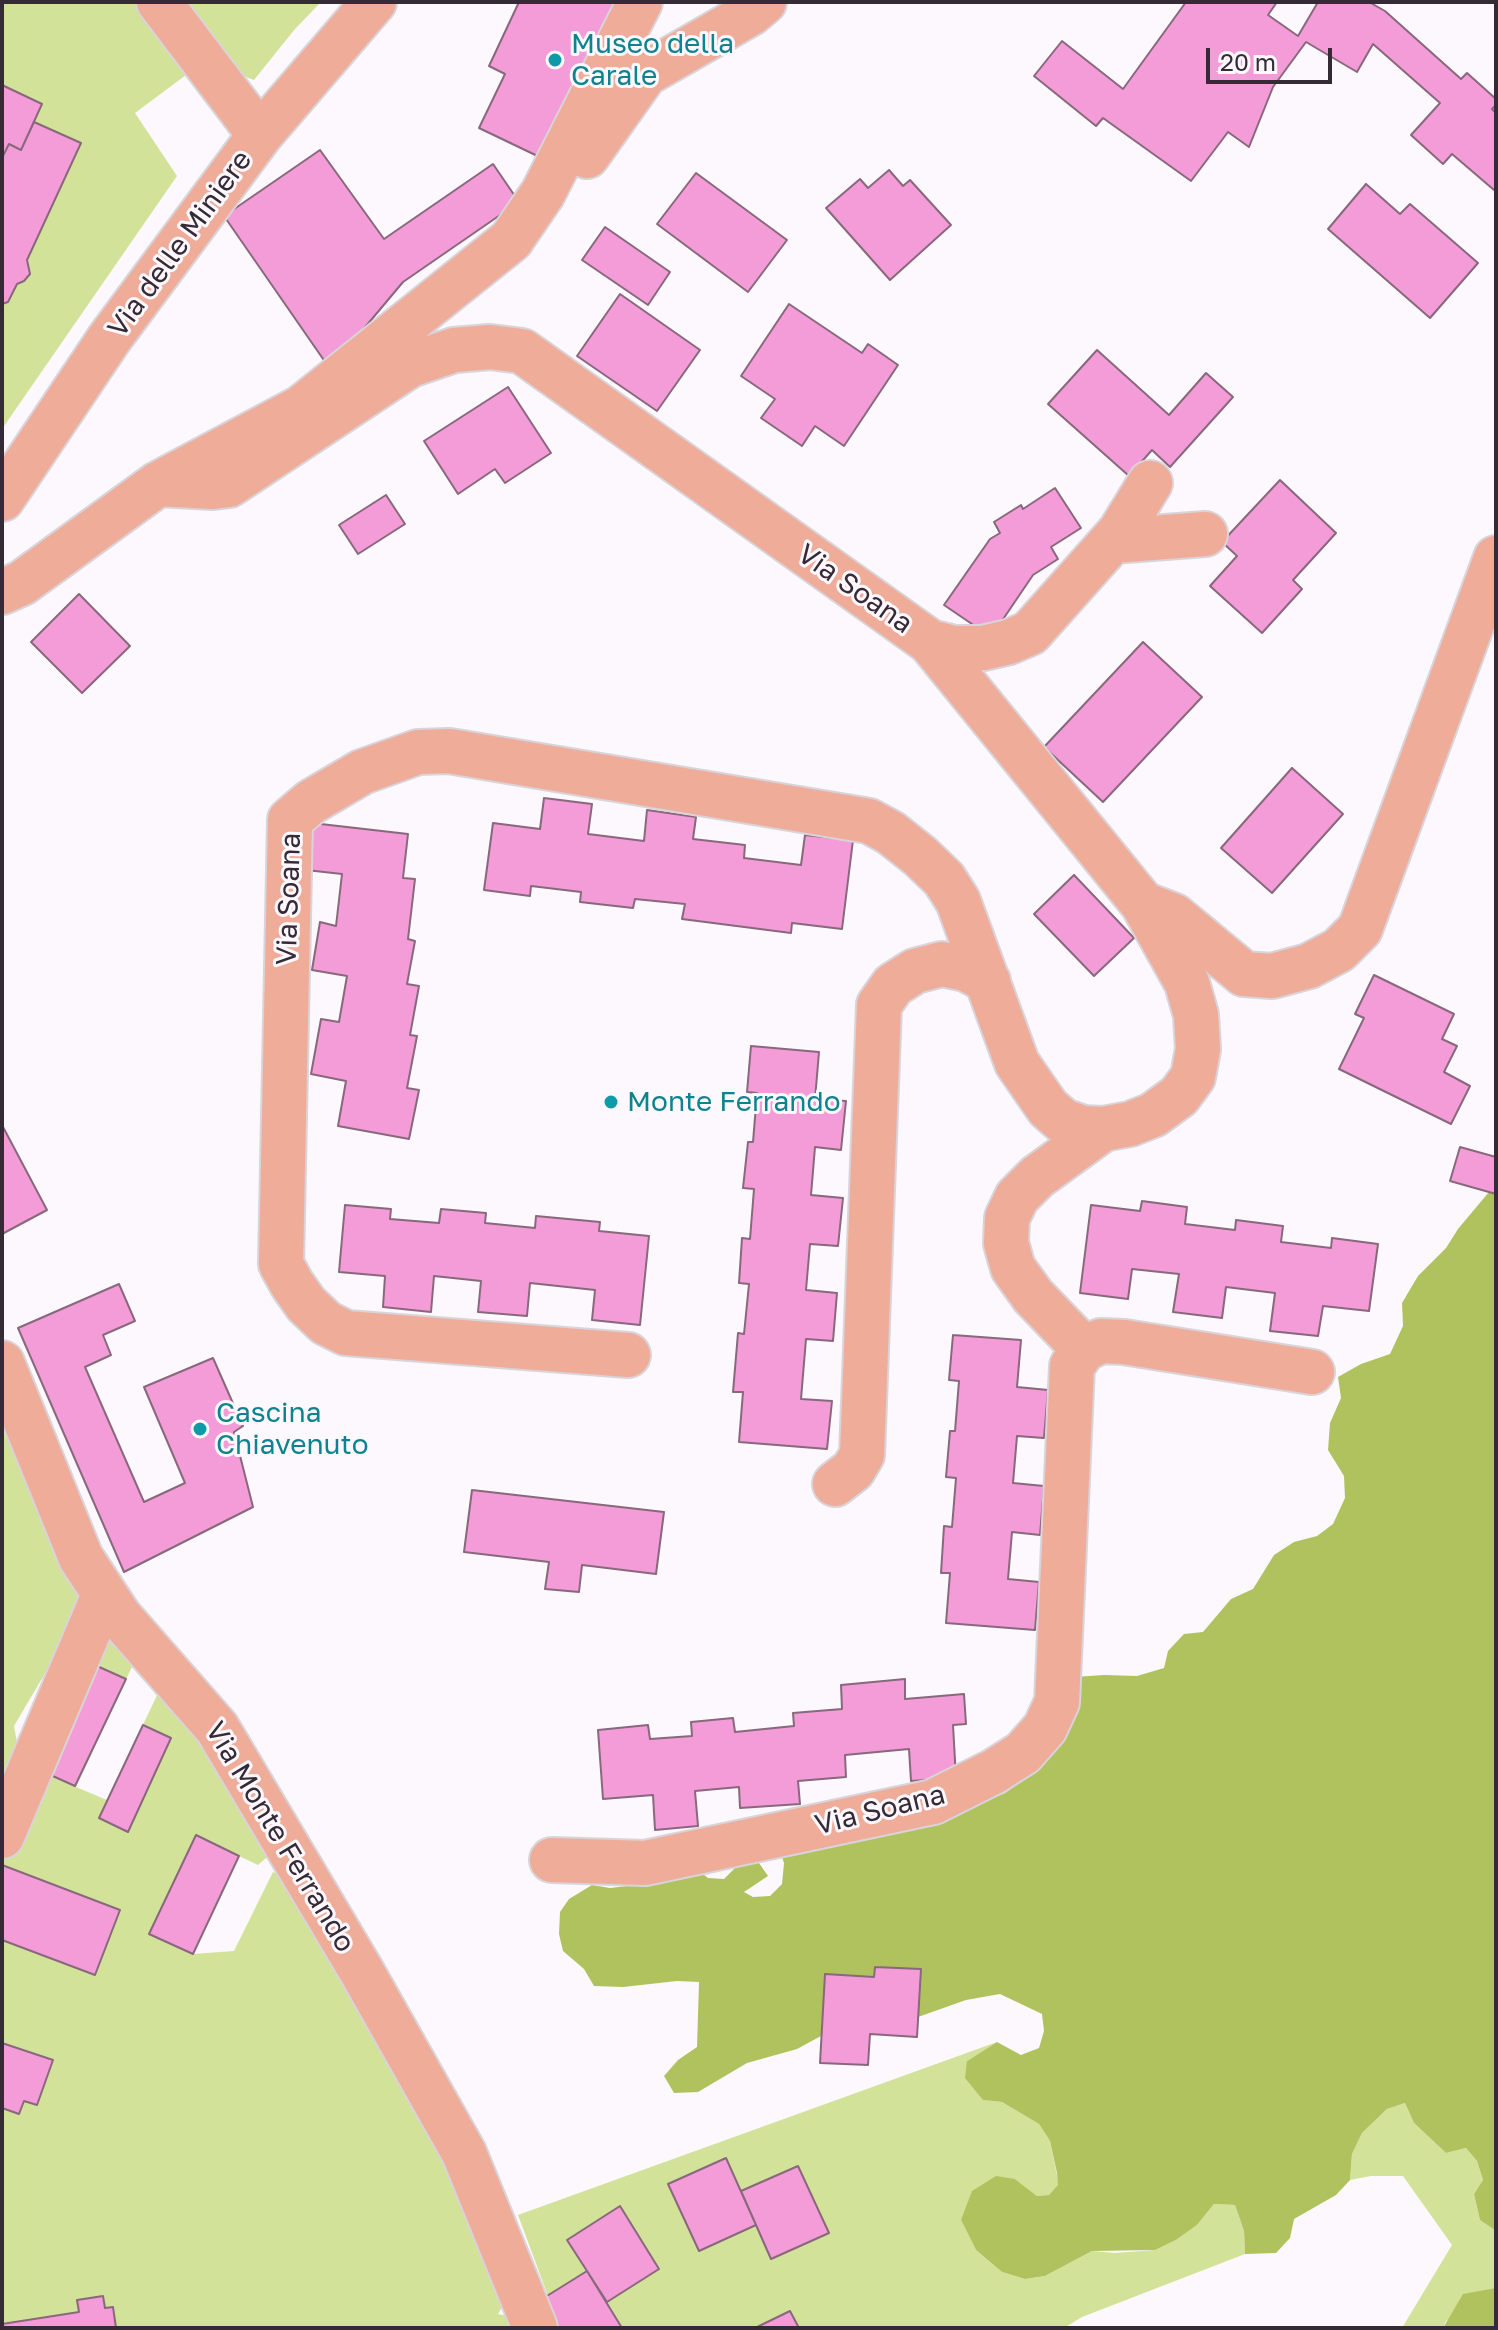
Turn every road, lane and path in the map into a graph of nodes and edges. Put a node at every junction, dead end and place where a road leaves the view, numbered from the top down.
1 (159, 2) edge
2 (374, 2) edge
3 (640, 2) edge
4 (764, 2) edge
5 (260, 135) junction
6 (511, 240) junction
7 (1150, 483) dead end
8 (158, 484) junction
9 (2, 499) edge
10 (1205, 534) dead end
11 (1112, 541) junction
12 (1496, 558) edge
13 (2, 592) edge
14 (930, 642) junction
15 (1143, 904) junction
16 (988, 981) junction
17 (1103, 1129) junction
18 (1084, 1349) junction
19 (628, 1355) dead end
20 (2, 1363) edge
21 (1312, 1372) dead end
22 (835, 1484) dead end
23 (104, 1595) junction
24 (2, 1836) edge
25 (552, 1860) dead end
26 (535, 2328) edge

1 - 5 street
2 - 5 street, Via delle Miniere
3 - 6 street
4 - 6 street
5 - 9 street, Via delle Miniere
6 - 8 street
7 - 11 street, Via Soana
8 - 13 street
8 - 14 street, Via Soana
10 - 11 street
11 - 14 street, Via Soana
12 - 15 street, Via Soana
14 - 15 street, Via Soana
15 - 17 street, Via Soana
16 - 17 street, Via Soana
16 - 19 street, Via Soana
16 - 22 street
17 - 18 street, Via Soana
18 - 21 street
18 - 25 street, Via Soana
20 - 23 street, Via Monte Ferrando
23 - 24 street
23 - 26 street, Via Monte Ferrando

